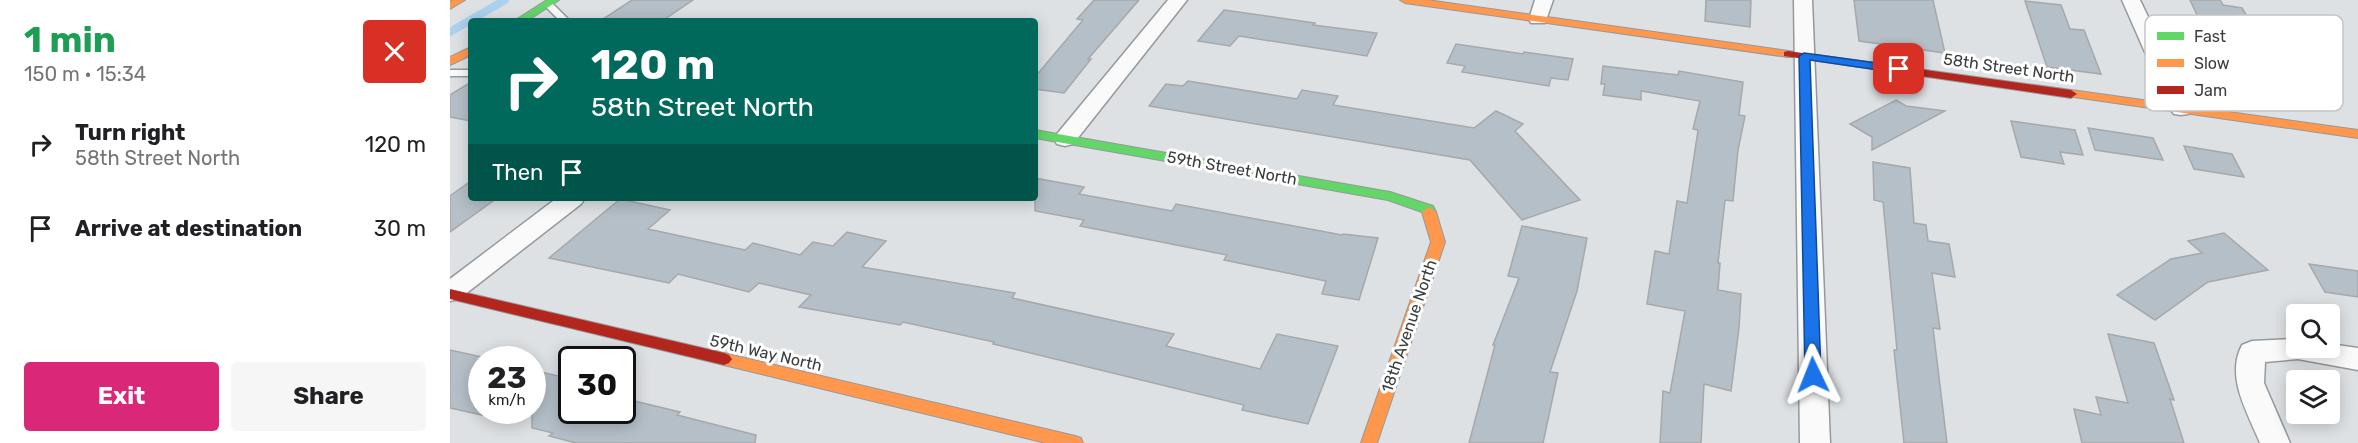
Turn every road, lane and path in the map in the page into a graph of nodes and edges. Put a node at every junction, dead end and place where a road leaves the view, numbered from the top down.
1 (460, 0) edge
2 (1178, 0) edge
3 (1405, 0) edge
4 (1544, 0) edge
5 (1803, 0) edge
6 (2131, 0) edge
7 (551, 2) edge
8 (450, 6) edge
9 (524, 18) edge
10 (563, 18) edge
11 (1538, 19) junction
12 (2145, 31) edge
13 (468, 52) edge
14 (1804, 56) junction
15 (450, 62) edge
16 (460, 73) edge
17 (450, 79) edge
18 (2145, 104) edge
19 (2195, 111) edge
20 (2358, 134) edge
21 (1038, 135) edge
22 (1065, 140) junction
23 (569, 201) edge
24 (1428, 209) joint
25 (450, 293) edge
26 (2358, 359) edge
27 (1075, 443) edge
28 (1369, 443) edge
29 (1815, 443) edge
30 (2275, 443) edge

1 - 8 street
2 - 22 street
3 - 11 street, 58th Street North
4 - 11 street
5 - 14 street
6 - 12 street
7 - 9 street
7 - 10 lane
11 - 14 street, 58th Street North
13 - 15 street
14 - 18 street, 58th Street North
14 - 29 street
16 - 17 lane
19 - 20 street, 58th Street North
21 - 22 street, 59th Street North
22 - 24 street, 59th Street North
23 - 25 street
24 - 28 street, 18th Avenue North
25 - 27 street, 59th Way North
26 - 30 street

